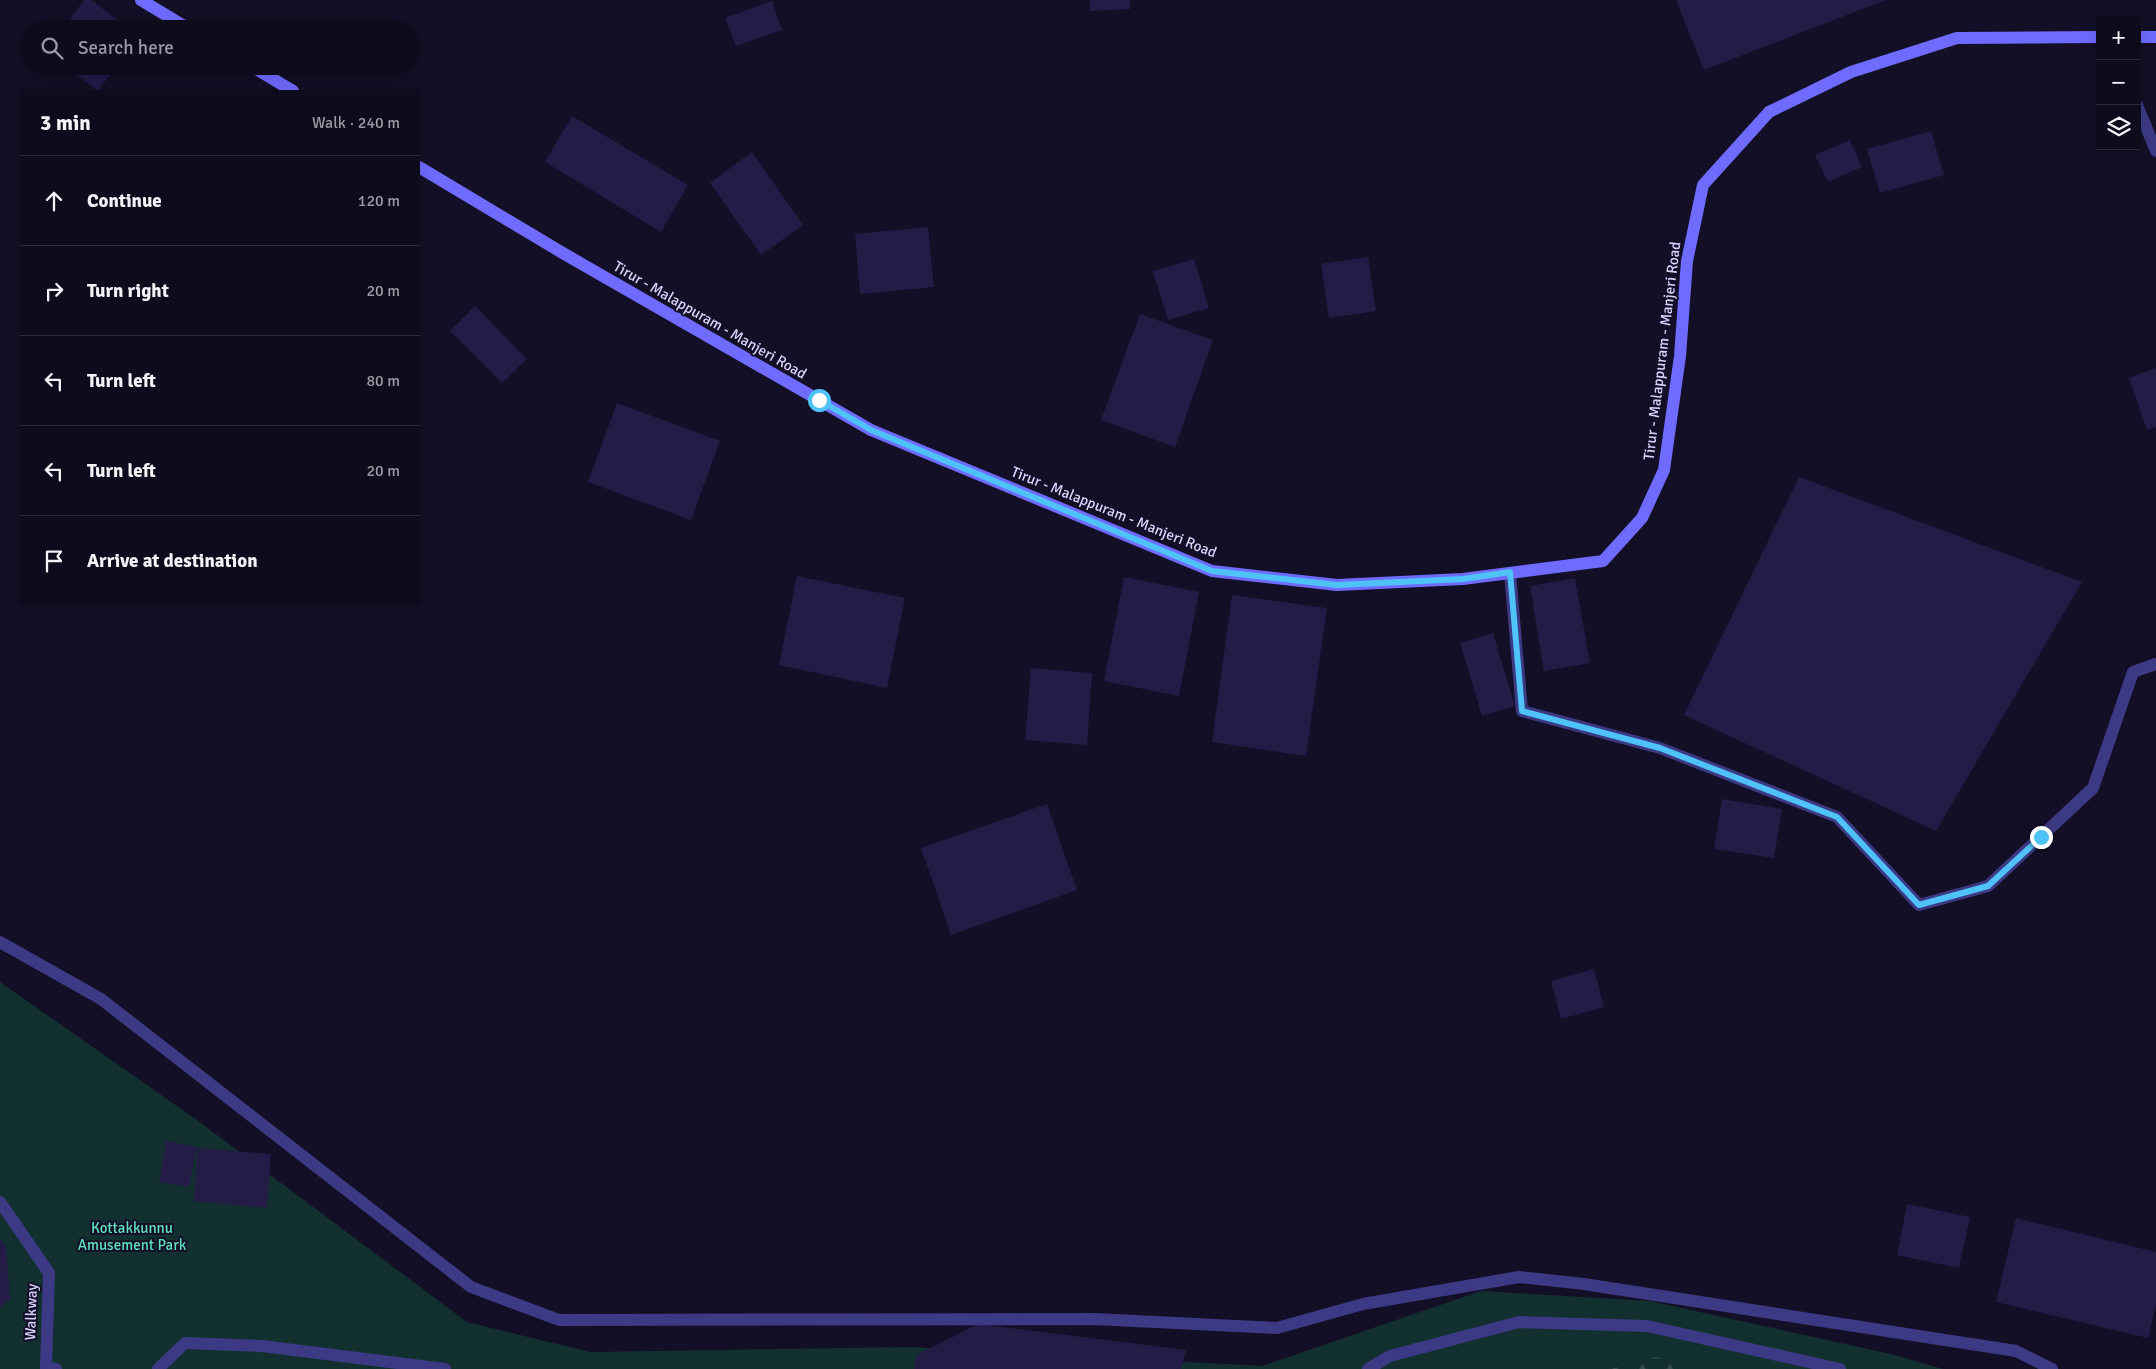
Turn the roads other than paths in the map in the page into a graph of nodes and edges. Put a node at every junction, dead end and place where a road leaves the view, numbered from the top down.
1 (141, 0) edge
2 (174, 20) edge
3 (2141, 36) edge
4 (2156, 36) edge
5 (2096, 37) edge
6 (266, 75) edge
7 (291, 90) edge
8 (2141, 114) edge
9 (2156, 150) edge
10 (420, 168) edge
11 (1510, 572) junction
12 (2156, 664) edge
13 (0, 942) edge
14 (0, 1202) edge
15 (56, 1369) edge
16 (158, 1369) edge
17 (445, 1369) edge
18 (1368, 1369) edge
19 (1840, 1369) edge
20 (2052, 1369) edge

1 - 2 main road
3 - 4 main road
5 - 11 main road, Tirur - Malappuram - Manjeri Road
6 - 7 main road
8 - 9 street
10 - 11 main road, Tirur - Malappuram - Manjeri Road
11 - 12 street
13 - 20 street
14 - 15 street, Walkway
16 - 17 street
18 - 19 street

